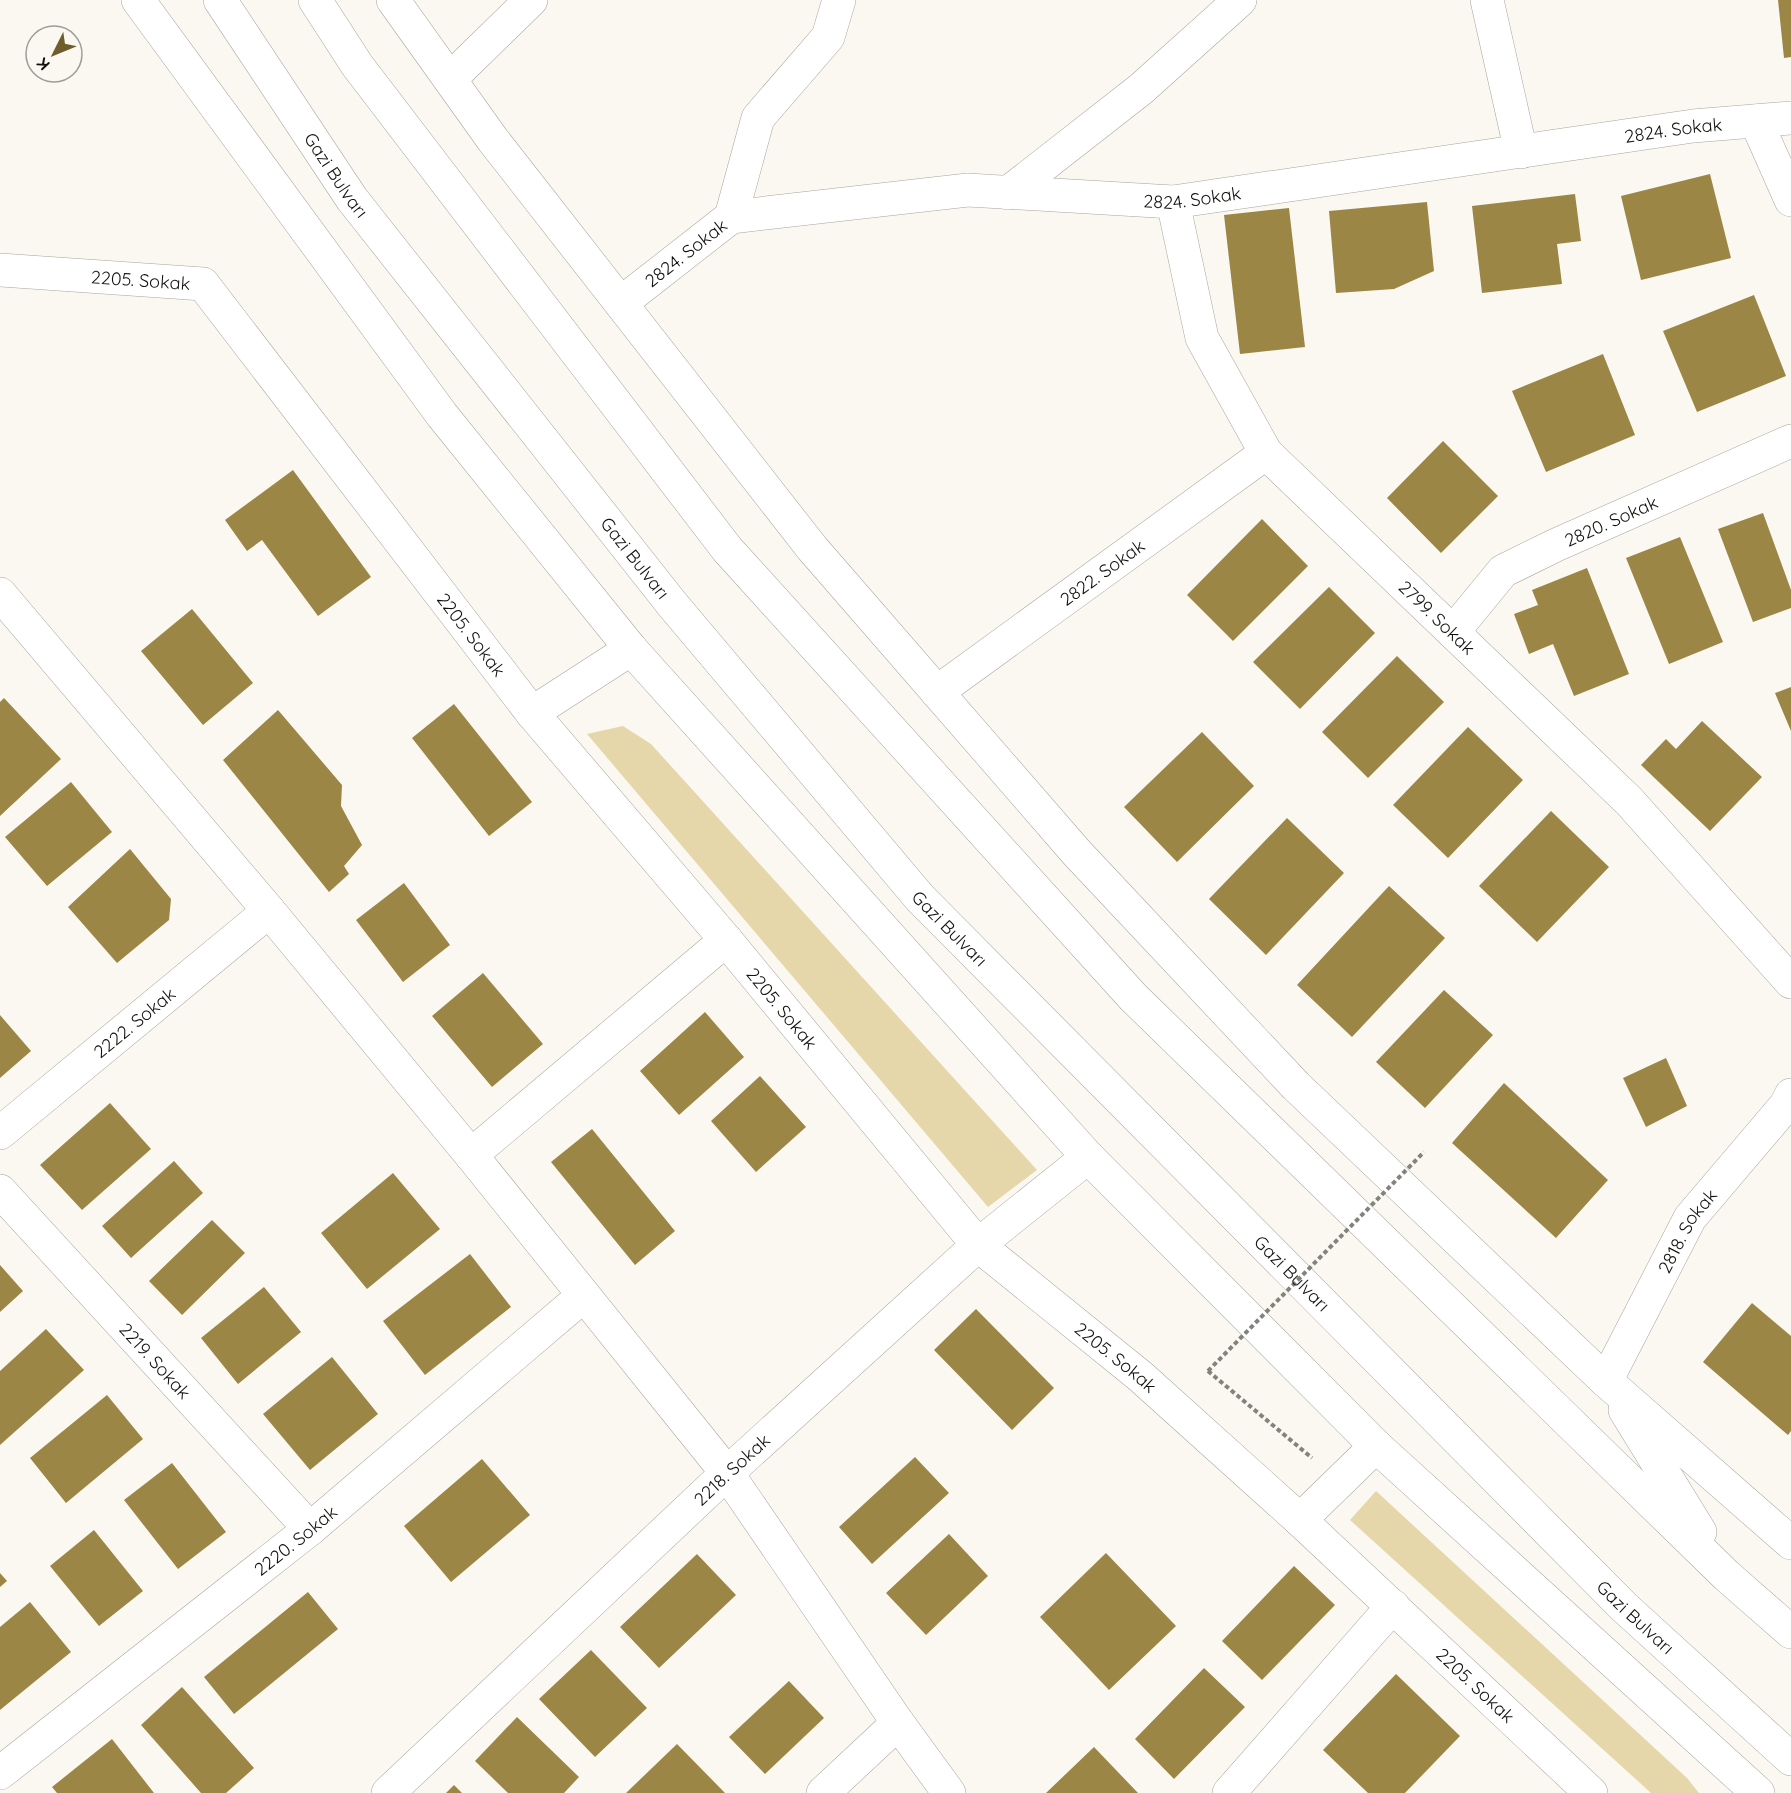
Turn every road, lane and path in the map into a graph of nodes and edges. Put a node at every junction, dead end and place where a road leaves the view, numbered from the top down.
1 (138, 0) edge
2 (220, 0) edge
3 (315, 0) edge
4 (393, 0) edge
5 (531, 0) edge
6 (839, 0) edge
7 (1240, 0) edge
8 (1487, 0) edge
9 (450, 79) junction
10 (1791, 118) edge
11 (1756, 121) junction
12 (1521, 152) junction
13 (1008, 193) junction
14 (1791, 200) edge
15 (1173, 201) junction
16 (731, 217) junction
17 (0, 270) edge
18 (621, 303) junction
19 (1791, 441) edge
20 (1266, 453) junction
21 (0, 594) edge
22 (1453, 632) junction
23 (631, 649) junction
24 (937, 692) junction
25 (532, 713) junction
26 (269, 911) junction
27 (726, 940) junction
28 (1791, 982) edge
29 (1791, 1095) edge
30 (0, 1133) edge
31 (1424, 1152) dead end
32 (471, 1155) junction
33 (1088, 1157) junction
34 (0, 1191) edge
35 (978, 1245) junction
36 (583, 1296) junction
37 (1606, 1381) junction
38 (1376, 1446) junction
39 (727, 1473) junction
40 (1340, 1481) junction
41 (1300, 1520) junction
42 (310, 1529) junction
43 (1791, 1543) edge
44 (1727, 1576) junction
45 (1791, 1604) edge
46 (1393, 1606) junction
47 (1791, 1632) edge
48 (1645, 1691) junction
49 (898, 1723) junction
50 (1791, 1761) edge
51 (0, 1773) edge
52 (1243, 1789) edge
53 (388, 1793) edge
54 (823, 1793) edge
55 (949, 1793) edge
56 (1591, 1793) edge
57 (1758, 1793) edge

1 - 23 main road
2 - 50 main road, Gazi Bulvarı
3 - 44 main road
4 - 9 main road
5 - 9 main road
6 - 16 main road
7 - 13 main road
8 - 12 main road
9 - 18 main road
10 - 11 main road, 2824. Sokak
11 - 12 main road, 2824. Sokak
11 - 14 main road
12 - 15 main road, 2824. Sokak
13 - 15 main road, 2824. Sokak
13 - 16 main road, 2824. Sokak
15 - 20 main road, 2799. Sokak
16 - 18 main road, 2824. Sokak
17 - 25 main road, 2205. Sokak
18 - 24 main road
19 - 22 main road, 2820. Sokak
20 - 22 main road, 2799. Sokak
20 - 24 main road, 2822. Sokak
21 - 26 main road
22 - 28 main road, 2799. Sokak
23 - 25 main road
23 - 33 main road
24 - 37 main road
25 - 27 main road, 2205. Sokak
26 - 30 main road, 2222. Sokak
26 - 32 main road
27 - 32 main road
27 - 35 main road, 2205. Sokak
29 - 37 main road, 2818. Sokak
31 - 40 path, bridge
32 - 36 main road
33 - 35 main road, 2218. Sokak
33 - 38 main road
34 - 42 main road, 2219. Sokak
35 - 39 main road, 2218. Sokak
35 - 41 main road, 2205. Sokak
36 - 39 main road
36 - 42 main road, 2220. Sokak
37 - 43 main road
37 - 44 main road
38 - 40 main road
38 - 48 main road
39 - 49 main road
39 - 53 main road, 2218. Sokak
40 - 41 main road
41 - 46 main road, 2205. Sokak
42 - 51 main road, 2220. Sokak
44 - 45 main road
44 - 47 main road
46 - 52 main road
46 - 56 main road, 2205. Sokak
48 - 50 main road
48 - 57 main road
49 - 54 main road
49 - 55 main road

